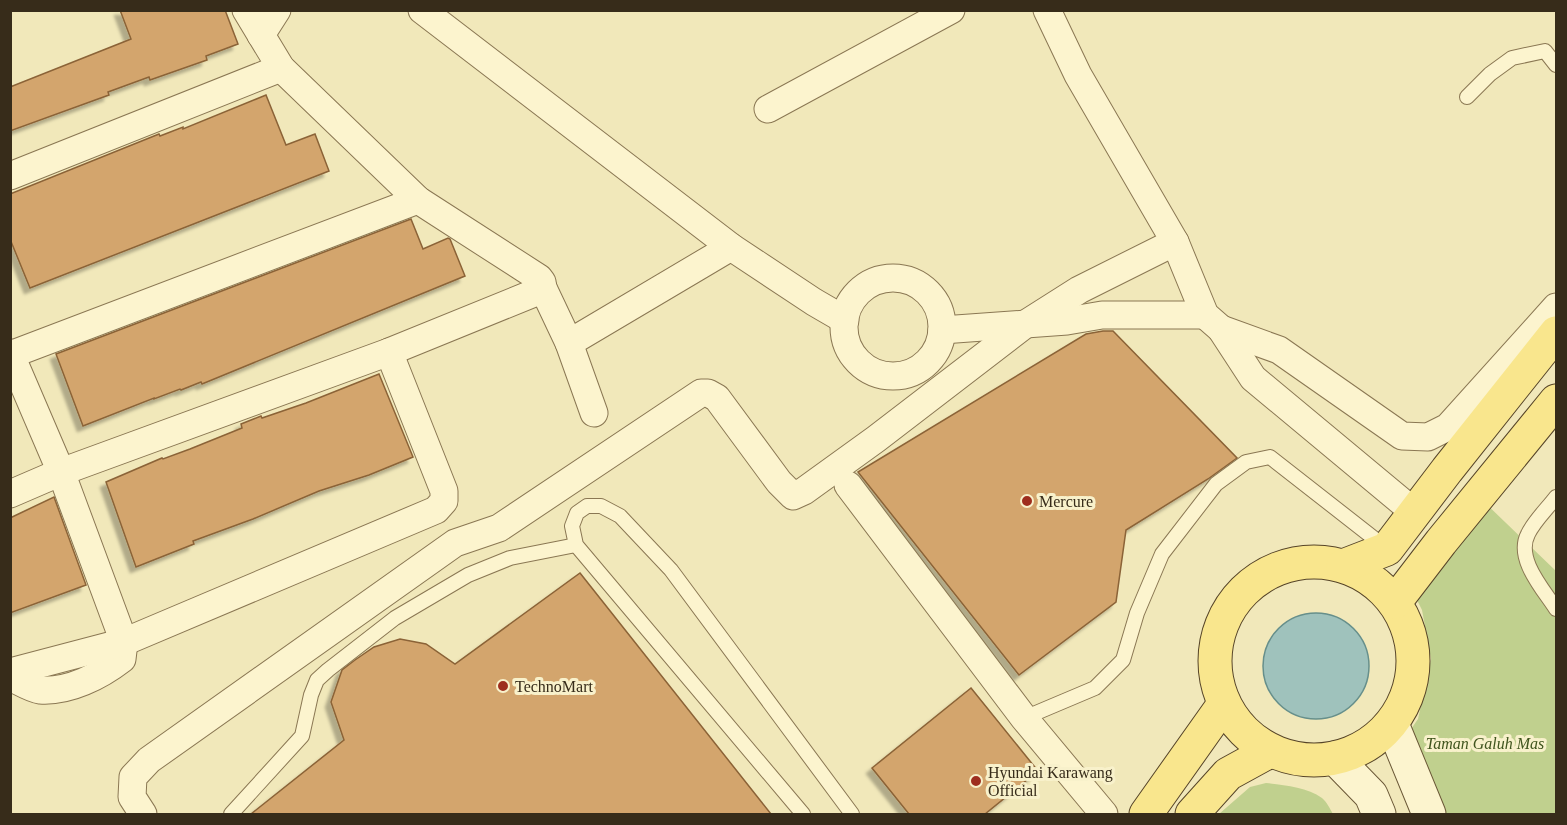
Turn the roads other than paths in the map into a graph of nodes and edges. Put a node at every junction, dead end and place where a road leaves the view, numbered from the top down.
1 (246, 10) edge
2 (277, 10) edge
3 (422, 10) edge
4 (951, 10) edge
5 (1047, 10) edge
6 (261, 34) junction
7 (1557, 64) edge
8 (281, 68) junction
9 (1467, 97) dead end
10 (768, 109) dead end
11 (10, 176) edge
12 (418, 200) junction
13 (1175, 242) junction
14 (730, 247) junction
15 (543, 288) junction
16 (1557, 307) edge
17 (845, 320) junction
18 (1213, 322) junction
19 (1027, 323) junction
20 (942, 330) junction
21 (1557, 333) edge
22 (569, 343) junction
23 (390, 352) junction
24 (11, 354) edge
25 (1557, 401) edge
26 (594, 413) dead end
27 (61, 472) junction
28 (848, 484) dead end
29 (10, 494) edge
30 (1557, 497) edge
31 (1414, 512) junction
32 (576, 545) junction
33 (1387, 549) junction
34 (1343, 566) junction
35 (1395, 602) junction
36 (1557, 609) edge
37 (124, 642) junction
38 (10, 672) edge
39 (10, 677) edge
40 (1224, 704) junction
41 (1024, 718) junction
42 (1392, 724) junction
43 (1270, 751) junction
44 (1335, 758) junction
45 (1411, 769) junction
46 (1375, 805) edge
47 (143, 814) edge
48 (231, 814) edge
49 (803, 814) edge
50 (852, 814) edge
51 (1104, 814) edge
52 (1146, 814) edge
53 (1192, 814) edge
54 (1429, 814) edge

1 - 6 street
2 - 6 street
3 - 14 street
4 - 10 street
5 - 13 street
6 - 8 street
7 - 9 lane
8 - 11 street
8 - 12 street
12 - 15 street
12 - 24 street
13 - 18 street
13 - 19 street
14 - 17 street
14 - 22 street
15 - 22 street
15 - 23 street
16 - 18 street
17 - 20 street
17 - 20 street
18 - 19 street
18 - 31 street
19 - 20 street
19 - 47 street
21 - 31 main road
22 - 26 street
23 - 27 street
23 - 37 street
24 - 27 street
25 - 35 main road
27 - 29 street
27 - 37 street
28 - 41 street
30 - 36 lane
31 - 33 main road
32 - 48 lane
32 - 49 lane
32 - 50 lane
33 - 34 main road
33 - 41 lane
34 - 35 main road
34 - 40 main road
35 - 42 main road
37 - 38 street
37 - 39 street
40 - 43 main road
40 - 52 main road
41 - 51 street
42 - 44 main road
42 - 45 main road
43 - 44 main road
43 - 53 main road
44 - 46 main road
45 - 46 main road
45 - 54 main road

